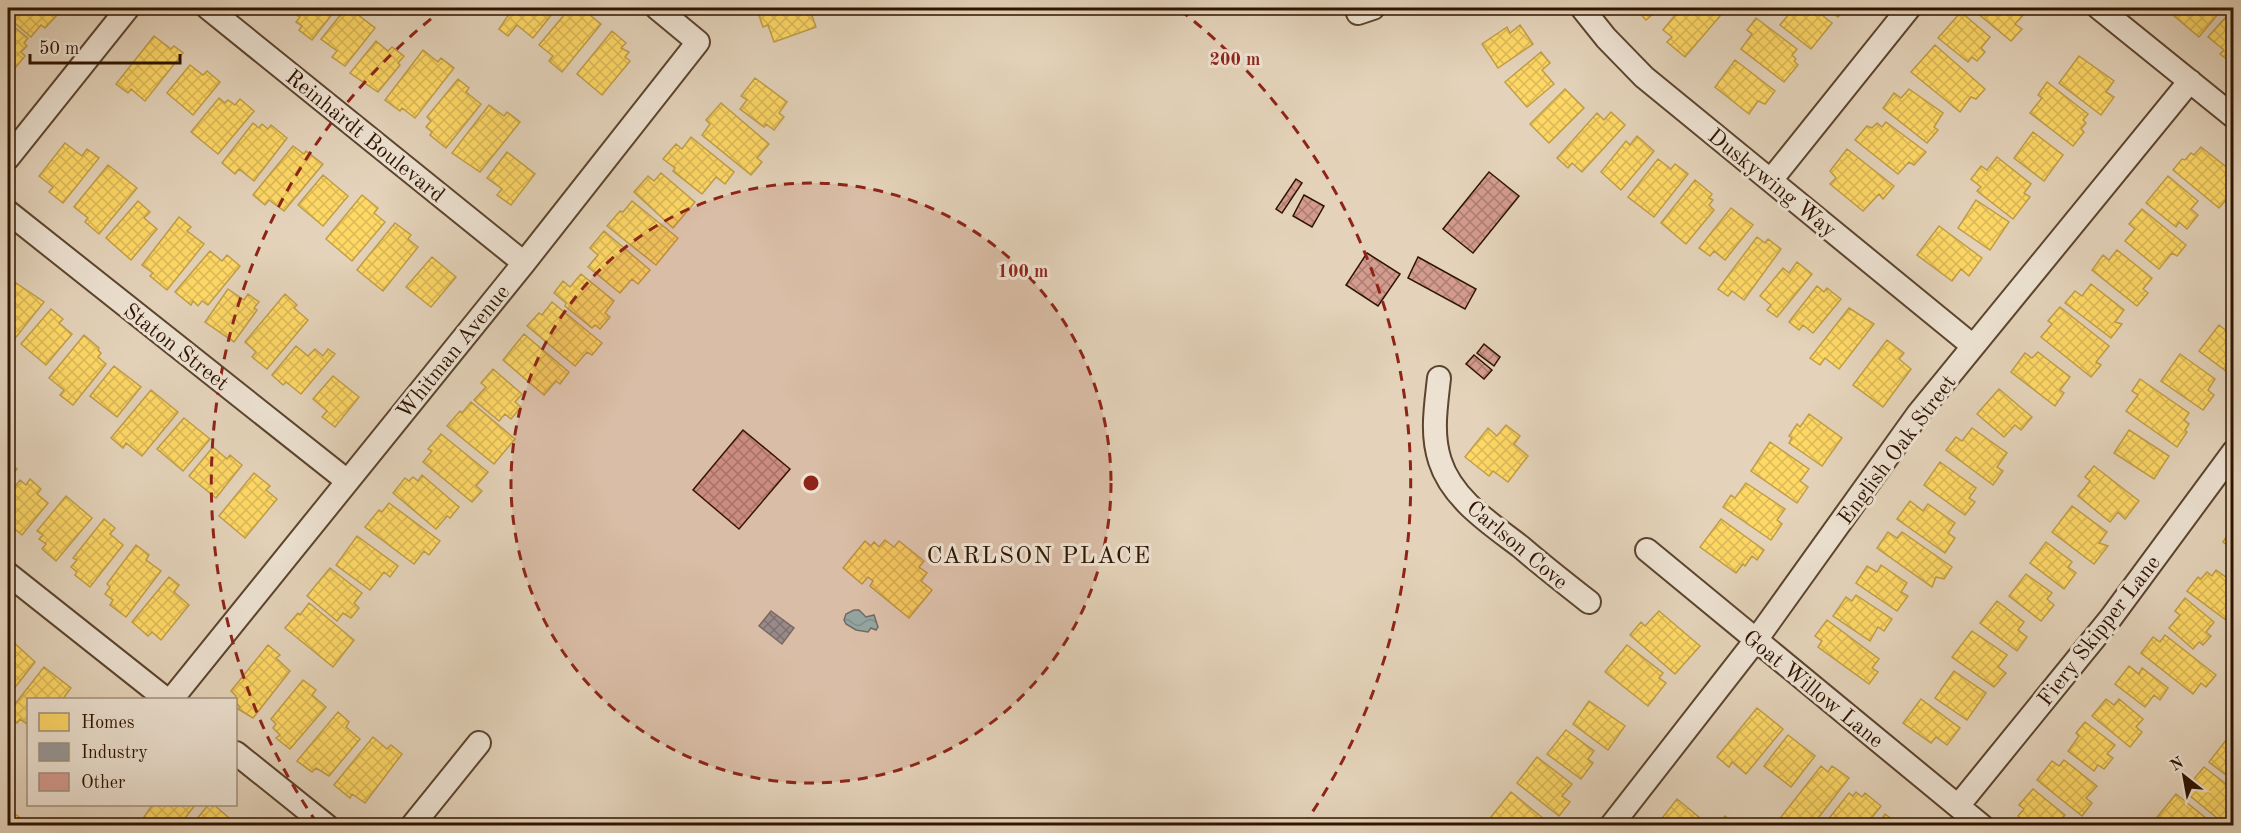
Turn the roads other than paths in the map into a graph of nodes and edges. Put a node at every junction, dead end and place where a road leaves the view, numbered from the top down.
1 (128, 8) edge
2 (208, 8) edge
3 (657, 8) edge
4 (1582, 8) edge
5 (1909, 8) edge
6 (2100, 8) edge
7 (2190, 81) junction
8 (2234, 117) edge
9 (8, 158) edge
10 (1771, 180) junction
11 (8, 212) edge
12 (524, 263) junction
13 (1973, 346) junction
14 (1439, 378) dead end
15 (2234, 451) edge
16 (346, 480) junction
17 (1647, 550) dead end
18 (8, 574) edge
19 (1589, 602) dead end
20 (1756, 640) junction
21 (168, 698) edge
22 (170, 698) edge
23 (479, 743) dead end
24 (237, 754) edge
25 (1958, 806) junction
26 (327, 825) edge
27 (412, 825) edge
28 (1611, 825) edge
29 (1982, 825) edge

1 - 9 street
2 - 12 street, Reinhardt Boulevard
3 - 12 street, Whitman Avenue
4 - 10 street, Duskywing Way
5 - 10 street
6 - 7 street
7 - 8 street
7 - 13 street, English Oak Street
10 - 13 street, Duskywing Way
11 - 16 street, Staton Street
12 - 16 street, Whitman Avenue
13 - 20 street, English Oak Street
14 - 19 street, Carlson Cove
15 - 25 street, Fiery Skipper Lane
16 - 22 street, Whitman Avenue
17 - 20 street, Goat Willow Lane
18 - 21 street
20 - 25 street, Goat Willow Lane
20 - 28 street, English Oak Street
23 - 27 street
24 - 26 street
25 - 29 street, Goat Willow Lane

